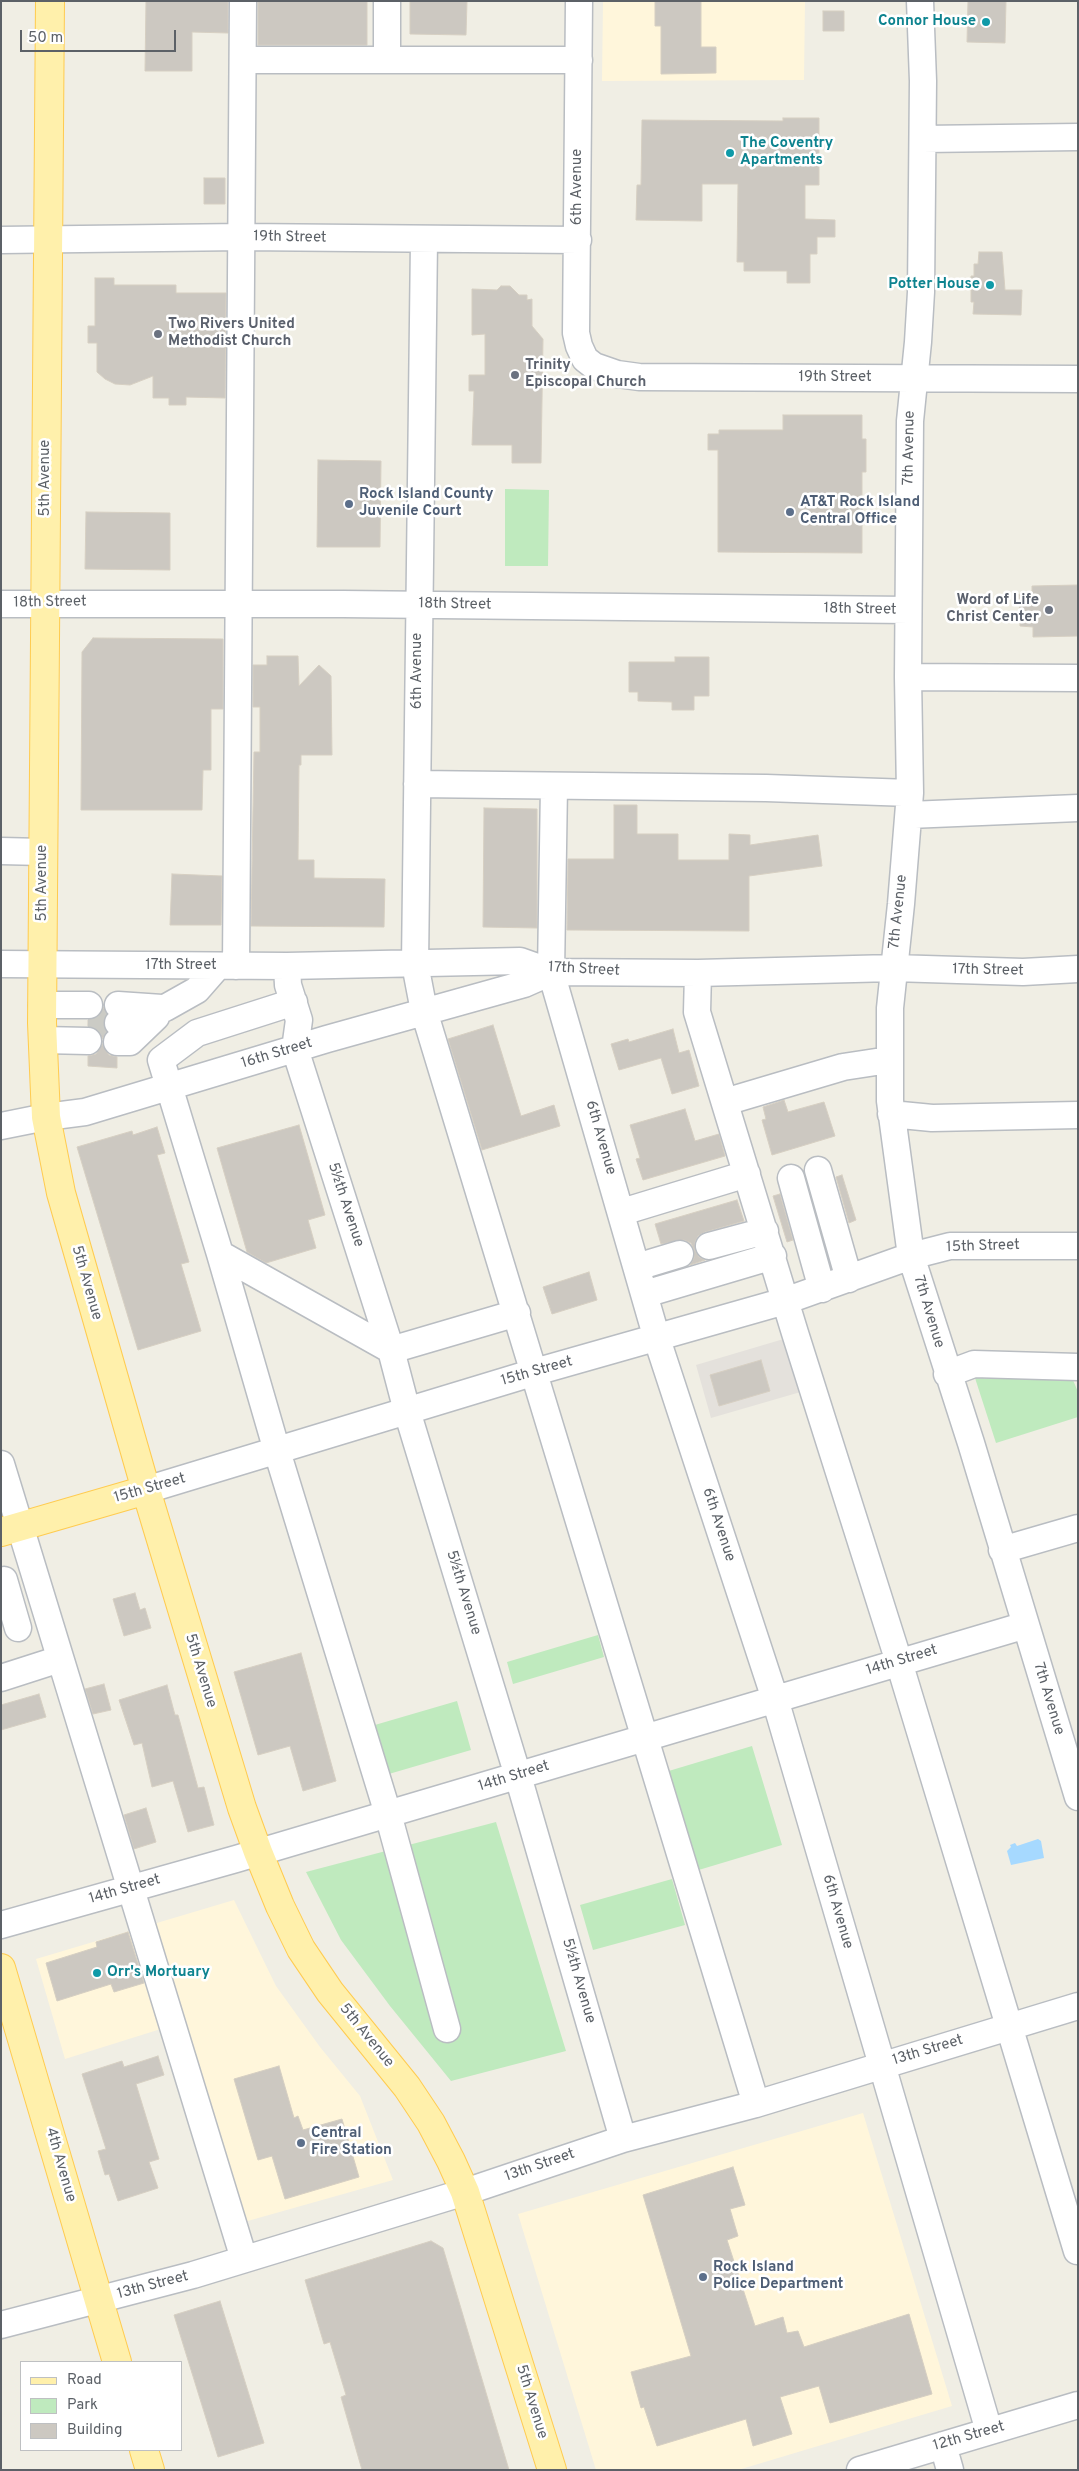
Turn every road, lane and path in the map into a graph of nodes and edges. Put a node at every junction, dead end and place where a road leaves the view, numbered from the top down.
1 (50, 1) edge
2 (243, 1) edge
3 (387, 1) edge
4 (579, 1) edge
5 (920, 1) edge
6 (243, 60) junction
7 (387, 60) junction
8 (579, 60) junction
9 (1078, 137) edge
10 (923, 139) junction
11 (242, 237) junction
12 (1, 240) edge
13 (424, 240) junction
14 (578, 240) junction
15 (47, 241) junction
16 (594, 366) joint
17 (914, 378) junction
18 (1078, 380) edge
19 (45, 603) junction
20 (238, 603) junction
21 (1, 604) edge
22 (418, 604) junction
23 (908, 610) junction
24 (908, 677) junction
25 (1078, 678) edge
26 (417, 784) junction
27 (554, 786) junction
28 (909, 804) junction
29 (1078, 808) edge
30 (1, 851) edge
31 (43, 852) junction
32 (1, 964) edge
33 (42, 964) junction
34 (415, 964) junction
35 (227, 966) junction
36 (287, 966) junction
37 (893, 968) junction
38 (1078, 969) edge
39 (551, 972) junction
40 (698, 972) junction
41 (294, 1002) junction
42 (166, 1008) junction
43 (424, 1011) junction
44 (42, 1022) junction
45 (295, 1049) junction
46 (889, 1060) junction
47 (170, 1086) junction
48 (725, 1102) junction
49 (891, 1114) junction
50 (1078, 1115) edge
51 (46, 1117) junction
52 (1, 1126) edge
53 (818, 1170) dead end
54 (747, 1174) junction
55 (791, 1178) dead end
56 (622, 1212) junction
57 (765, 1231) junction
58 (709, 1246) dead end
59 (1078, 1246) edge
60 (220, 1254) junction
61 (680, 1254) dead end
62 (773, 1256) junction
63 (911, 1256) junction
64 (637, 1266) junction
65 (849, 1279) junction
66 (822, 1289) junction
67 (645, 1294) junction
68 (785, 1301) junction
69 (518, 1313) junction
70 (657, 1339) junction
71 (391, 1350) junction
72 (1078, 1366) edge
73 (535, 1372) junction
74 (947, 1374) junction
75 (407, 1411) junction
76 (277, 1451) junction
77 (1, 1464) edge
78 (146, 1490) junction
79 (1078, 1528) edge
80 (11, 1530) edge
81 (1002, 1550) junction
82 (4, 1580) dead end
83 (48, 1618) junction
84 (1026, 1625) junction
85 (10, 1630) edge
86 (60, 1659) junction
87 (899, 1662) junction
88 (1, 1678) edge
89 (775, 1699) junction
90 (647, 1737) junction
91 (518, 1776) junction
92 (1077, 1793) edge
93 (388, 1814) junction
94 (258, 1852) junction
95 (131, 1887) junction
96 (1, 1925) edge
97 (1, 1968) edge
98 (1078, 2006) edge
99 (1009, 2026) junction
100 (447, 2029) dead end
101 (884, 2072) junction
102 (756, 2104) junction
103 (623, 2139) junction
104 (465, 2192) junction
105 (1077, 2251) edge
106 (244, 2259) junction
107 (99, 2300) junction
108 (1, 2325) edge
109 (117, 2361) edge
110 (1078, 2405) edge
111 (989, 2431) junction
112 (942, 2445) junction
113 (144, 2451) edge
114 (150, 2470) edge
115 (552, 2470) edge
116 (860, 2470) edge
117 (950, 2470) edge

1 - 15 main road, 5th Avenue
2 - 6 street
3 - 7 street
4 - 8 street, 6th Avenue
5 - 10 street, 7th Avenue
6 - 7 street
6 - 11 street
7 - 8 street
8 - 14 street, 6th Avenue
9 - 10 street
10 - 17 street, 7th Avenue
11 - 13 street, 19th Street
11 - 15 street, 19th Street
11 - 20 street
12 - 15 street, 19th Street
13 - 14 street, 19th Street
13 - 22 street, 6th Avenue
14 - 16 street, 6th Avenue
15 - 19 main road, 5th Avenue
16 - 17 street, 19th Street
17 - 18 street, 19th Street
17 - 23 street, 7th Avenue
19 - 20 street, 18th Street
19 - 21 street, 18th Street
19 - 31 main road, 5th Avenue
20 - 22 street, 18th Street
20 - 35 street
22 - 23 street, 18th Street
22 - 26 street, 6th Avenue
23 - 24 street, 7th Avenue
24 - 25 street
24 - 28 street, 7th Avenue
26 - 27 street
26 - 34 street, 6th Avenue
27 - 28 street
27 - 39 street, 6th Avenue
28 - 29 street
28 - 37 street, 7th Avenue
30 - 31 street
31 - 33 main road, 5th Avenue
32 - 33 street, 17th Street
33 - 35 street, 17th Street
33 - 44 main road, 5th Avenue
34 - 36 street, 17th Street
34 - 39 street, 17th Street
34 - 43 street, 6th Avenue
35 - 36 street, 17th Street
35 - 42 street
36 - 41 street
37 - 38 street, 17th Street
37 - 40 street, 17th Street
37 - 46 street, 7th Avenue
39 - 40 street, 17th Street
39 - 43 street, 16th Street
39 - 56 street, 6th Avenue
40 - 48 street
41 - 45 street
41 - 47 street
42 - 42 street
43 - 45 street, 16th Street
43 - 69 street, 6th Avenue
44 - 44 street
44 - 51 main road, 5th Avenue
45 - 47 street, 16th Street
45 - 71 street, 5½th Avenue
46 - 48 street
46 - 49 street, 7th Avenue
47 - 51 street, 16th Street
47 - 60 street
48 - 54 street
49 - 50 street
49 - 63 street, 7th Avenue
51 - 52 street, 16th Street
51 - 78 main road, 5th Avenue
53 - 65 street
54 - 56 street
54 - 57 street
55 - 66 street
56 - 64 street, 6th Avenue
57 - 58 street
57 - 62 street
59 - 63 street, 15th Street
60 - 71 street
60 - 76 street
61 - 64 street
62 - 67 street
62 - 68 street
63 - 65 street, 15th Street
63 - 74 street, 7th Avenue
64 - 67 street, 6th Avenue
65 - 66 street, 15th Street
66 - 68 street, 15th Street
67 - 70 street, 6th Avenue
68 - 70 street, 15th Street
68 - 87 street
69 - 71 street
69 - 73 street, 6th Avenue
70 - 73 street, 15th Street
70 - 89 street, 6th Avenue
71 - 75 street, 5½th Avenue
72 - 74 street
73 - 75 street, 15th Street
73 - 90 street, 6th Avenue
74 - 81 street, 7th Avenue
75 - 76 street, 15th Street
75 - 91 street, 5½th Avenue
76 - 78 street, 15th Street
76 - 93 street
77 - 80 street
78 - 80 main road, 15th Street
78 - 94 main road, 5th Avenue
79 - 81 street
80 - 83 street
81 - 84 street, 7th Avenue
82 - 85 street
83 - 85 street
83 - 86 street
84 - 87 street, 14th Street
84 - 92 street, 7th Avenue
86 - 88 street
86 - 95 street
87 - 89 street, 14th Street
87 - 99 street
89 - 90 street, 14th Street
89 - 101 street, 6th Avenue
90 - 91 street, 14th Street
90 - 102 street, 6th Avenue
91 - 93 street, 14th Street
91 - 103 street, 5½th Avenue
93 - 94 street, 14th Street
93 - 100 street
94 - 95 street, 14th Street
94 - 104 main road, 5th Avenue
95 - 96 street, 14th Street
95 - 106 street
97 - 107 main road, 4th Avenue
98 - 99 street, 13th Street
99 - 101 street, 13th Street
99 - 105 street
101 - 102 street, 13th Street
101 - 111 street, 6th Avenue
102 - 103 street, 13th Street
103 - 104 street, 13th Street
104 - 106 street, 13th Street
104 - 115 main road, 5th Avenue
106 - 107 street, 13th Street
107 - 108 street, 13th Street
107 - 109 main road, 4th Avenue
110 - 111 street, 12th Street
111 - 112 street, 12th Street
112 - 116 street, 12th Street
112 - 117 street
113 - 114 main road

